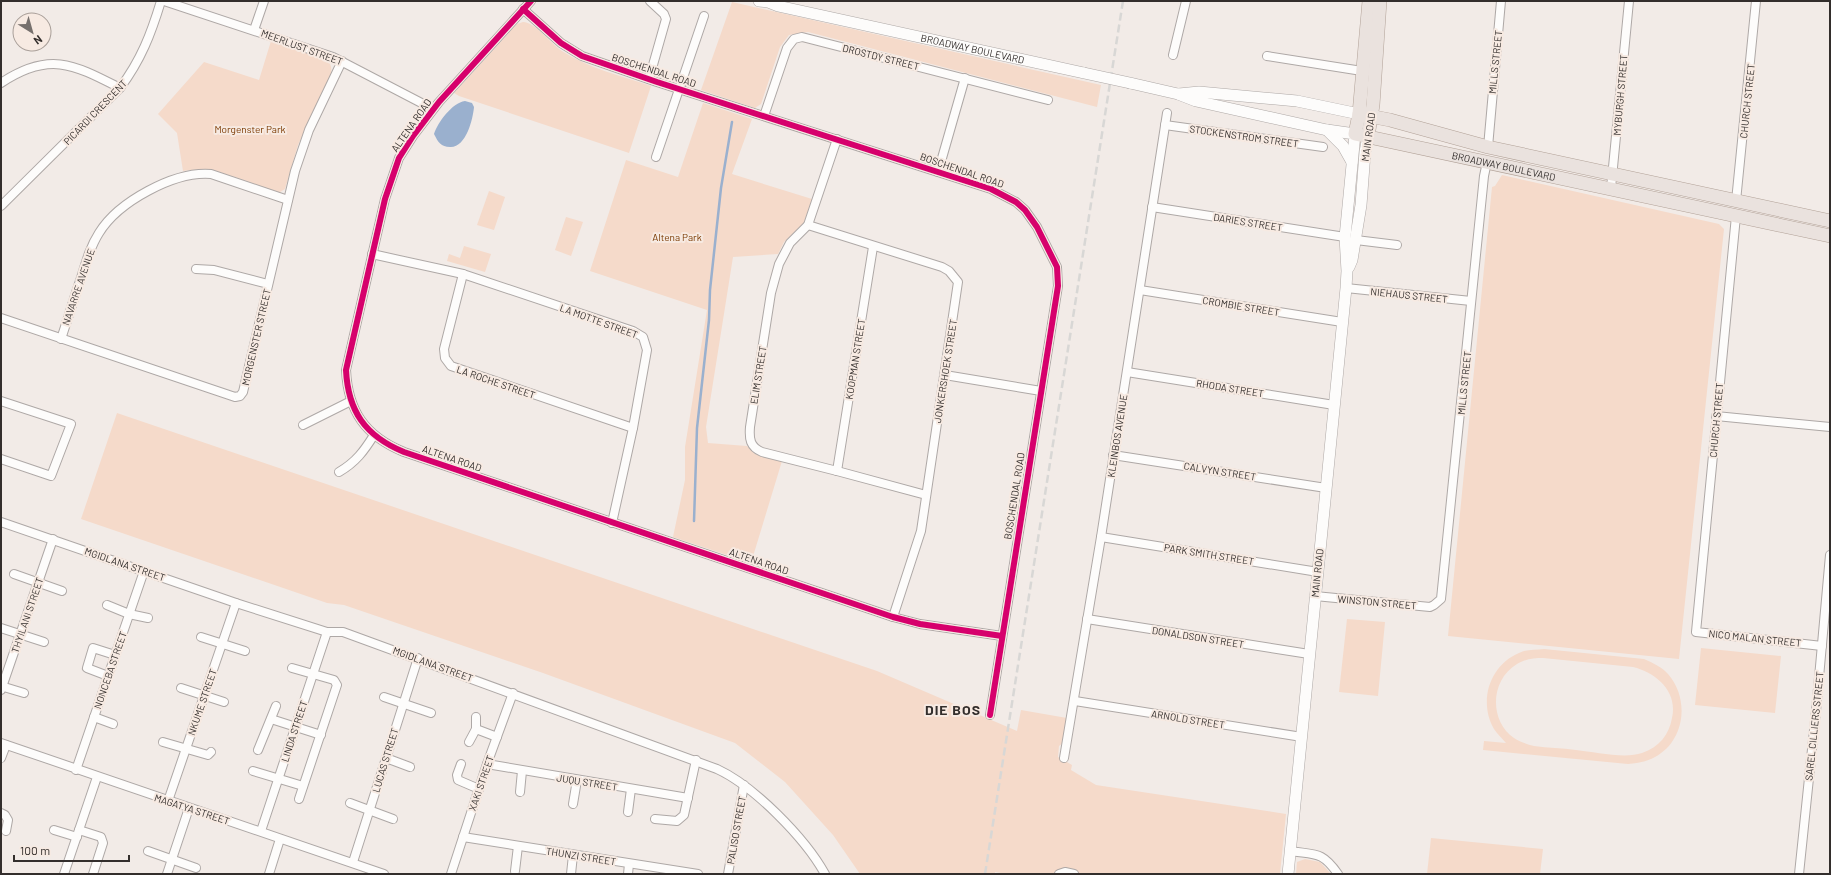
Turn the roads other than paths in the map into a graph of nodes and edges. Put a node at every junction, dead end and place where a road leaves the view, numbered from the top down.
1 (162, 1) edge
2 (264, 1) edge
3 (531, 1) edge
4 (650, 1) edge
5 (764, 1) edge
6 (1369, 1) edge
7 (1380, 1) edge
8 (1501, 1) edge
9 (1629, 1) edge
10 (1756, 1) edge
11 (1186, 3) edge
12 (523, 9) junction
13 (704, 16) dead end
14 (254, 30) junction
15 (1173, 55) dead end
16 (1267, 56) dead end
17 (342, 61) junction
18 (1362, 71) junction
19 (965, 78) junction
20 (649, 79) junction
21 (1, 83) edge
22 (120, 88) junction
23 (680, 89) junction
24 (1178, 94) junction
25 (1048, 100) dead end
26 (433, 109) junction
27 (1166, 113) dead end
28 (1365, 115) junction
29 (764, 116) junction
30 (1165, 125) junction
31 (1327, 130) junction
32 (1362, 135) junction
33 (837, 139) junction
34 (1323, 147) dead end
35 (1488, 147) junction
36 (656, 157) dead end
37 (1352, 162) junction
38 (1487, 162) junction
39 (938, 172) junction
40 (1612, 174) junction
41 (1611, 188) junction
42 (288, 200) junction
43 (1736, 201) junction
44 (1, 206) edge
45 (1152, 207) junction
46 (1736, 216) junction
47 (1830, 221) edge
48 (808, 226) junction
49 (1830, 236) edge
50 (1344, 237) junction
51 (1356, 240) junction
52 (1397, 245) dead end
53 (873, 247) junction
54 (372, 254) junction
55 (196, 269) dead end
56 (1347, 271) junction
57 (463, 274) junction
58 (268, 284) junction
59 (1346, 288) junction
60 (1140, 290) junction
61 (1472, 301) junction
62 (1, 318) edge
63 (1342, 322) junction
64 (61, 339) junction
65 (1126, 372) junction
66 (945, 374) junction
67 (1041, 391) junction
68 (1, 400) edge
69 (351, 401) junction
70 (1334, 405) junction
71 (1716, 416) junction
72 (303, 425) dead end
73 (1830, 427) edge
74 (633, 428) junction
75 (374, 435) junction
76 (1113, 455) junction
77 (1, 459) edge
78 (837, 470) junction
79 (340, 472) dead end
80 (1326, 488) junction
81 (926, 495) junction
82 (1, 522) edge
83 (612, 523) junction
84 (1101, 537) junction
85 (53, 539) junction
86 (1830, 555) edge
87 (144, 571) junction
88 (1318, 572) junction
89 (14, 574) dead end
90 (38, 583) junction
91 (62, 591) dead end
92 (1315, 596) junction
93 (236, 602) junction
94 (1438, 603) joint
95 (107, 605) dead end
96 (129, 614) junction
97 (894, 617) junction
98 (148, 618) dead end
99 (1087, 619) junction
100 (1697, 624) joint
101 (1, 628) edge
102 (327, 632) junction
103 (20, 634) junction
104 (1002, 636) junction
105 (201, 637) dead end
106 (44, 642) dead end
107 (222, 644) junction
108 (1822, 646) junction
109 (245, 651) dead end
110 (1309, 654) junction
111 (115, 655) junction
112 (418, 658) junction
113 (292, 668) dead end
114 (313, 674) junction
115 (108, 676) junction
116 (1, 687) edge
117 (181, 688) dead end
118 (513, 693) junction
119 (24, 694) dead end
120 (204, 696) junction
121 (384, 697) dead end
122 (1075, 701) junction
123 (224, 702) dead end
124 (403, 704) junction
125 (276, 706) dead end
126 (431, 714) dead end
127 (990, 715) dead end
128 (94, 717) junction
129 (476, 717) dead end
130 (272, 719) junction
131 (113, 724) dead end
132 (296, 726) junction
133 (476, 729) junction
134 (321, 735) junction
135 (497, 737) junction
136 (1302, 737) junction
137 (163, 742) dead end
138 (469, 742) dead end
139 (3, 744) edge
140 (186, 749) junction
141 (258, 750) dead end
142 (211, 752) dead end
143 (1, 758) edge
144 (386, 758) junction
145 (1064, 758) dead end
146 (696, 760) junction
147 (461, 764) dead end
148 (487, 764) junction
149 (410, 767) dead end
150 (76, 770) junction
151 (253, 771) dead end
152 (522, 771) junction
153 (97, 777) junction
154 (279, 778) junction
155 (577, 780) junction
156 (303, 786) junction
157 (744, 786) junction
158 (479, 789) junction
159 (631, 789) junction
160 (520, 792) dead end
161 (688, 798) junction
162 (299, 799) dead end
163 (168, 801) junction
164 (350, 803) dead end
165 (574, 804) dead end
166 (189, 808) junction
167 (370, 811) junction
168 (628, 812) dead end
169 (1, 813) edge
170 (394, 819) dead end
171 (655, 819) dead end
172 (54, 830) dead end
173 (6, 831) dead end
174 (261, 831) junction
175 (78, 833) junction
176 (464, 837) junction
177 (280, 839) junction
178 (518, 846) junction
179 (148, 851) dead end
180 (1290, 851) junction
181 (573, 855) junction
182 (171, 860) junction
183 (353, 862) junction
184 (629, 864) junction
185 (196, 868) dead end
186 (515, 870) dead end
187 (372, 872) edge
188 (64, 874) edge
189 (93, 874) edge
190 (167, 874) edge
191 (269, 874) edge
192 (384, 874) edge
193 (451, 874) edge
194 (571, 874) edge
195 (628, 874) edge
196 (698, 874) edge
197 (728, 874) edge
198 (825, 874) edge
199 (1059, 874) edge
200 (1074, 874) edge
201 (1288, 874) edge
202 (1338, 874) edge
203 (1799, 874) edge

1 - 14 street, MEERLUST STREET
1 - 22 street, PICARDI CRESCENT
2 - 14 street
3 - 12 street, ALTENA ROAD
4 - 20 street
5 - 24 main road, BROADWAY BOULEVARD, bridge
6 - 18 main road, MAIN ROAD
7 - 28 main road, MAIN ROAD
8 - 35 street, MILLS STREET
9 - 40 street, MYBURGH STREET
10 - 43 street, CHURCH STREET
11 - 15 street
12 - 20 street, BOSCHENDAL ROAD
12 - 26 street, ALTENA ROAD
13 - 23 street
14 - 17 street, MEERLUST STREET
16 - 18 street
17 - 26 street, MEERLUST STREET
17 - 42 street, MORGENSTER STREET
18 - 28 main road, MAIN ROAD
19 - 25 street, DROSTDY STREET
19 - 29 street, DROSTDY STREET
19 - 39 street
20 - 23 street, BOSCHENDAL ROAD
21 - 22 street
22 - 44 street, PICARDI CRESCENT
23 - 29 street, BOSCHENDAL ROAD
23 - 36 street
24 - 28 main road, BROADWAY BOULEVARD
24 - 31 main road, BROADWAY BOULEVARD
26 - 54 street, ALTENA ROAD
27 - 30 street, KLEINBOS AVENUE
28 - 32 main road, MAIN ROAD
28 - 35 main road, BROADWAY BOULEVARD
29 - 33 street, BOSCHENDAL ROAD
30 - 34 street, STOCKENSTROM STREET
30 - 45 street, KLEINBOS AVENUE
31 - 32 main road, BROADWAY BOULEVARD
31 - 37 main road
32 - 37 main road, MAIN ROAD
32 - 38 main road, BROADWAY BOULEVARD
32 - 51 main road, MAIN ROAD
33 - 39 street, BOSCHENDAL ROAD
33 - 48 street, ELIM STREET
35 - 40 main road, BROADWAY BOULEVARD
37 - 50 main road, MAIN ROAD
38 - 41 main road, BROADWAY BOULEVARD
38 - 61 street, MILLS STREET
39 - 67 street, BOSCHENDAL ROAD
40 - 41 street, MYBURGH STREET
40 - 43 main road, BROADWAY BOULEVARD
41 - 46 main road, BROADWAY BOULEVARD
42 - 58 street, MORGENSTER STREET
42 - 64 street, NAVARRE AVENUE
43 - 47 main road, BROADWAY BOULEVARD
45 - 50 street, DARIES STREET
45 - 60 street, KLEINBOS AVENUE
46 - 49 main road, BROADWAY BOULEVARD
46 - 71 street, CHURCH STREET
48 - 53 street, JONKERSHOEK STREET
48 - 78 street, ELIM STREET
50 - 56 main road, MAIN ROAD
51 - 52 street
51 - 56 main road, MAIN ROAD
53 - 66 street, JONKERSHOEK STREET
53 - 78 street, KOOPMAN STREET
54 - 57 street, LA MOTTE STREET
54 - 69 street, ALTENA ROAD
55 - 58 street
56 - 59 main road, MAIN ROAD
57 - 74 street, LA MOTTE STREET
57 - 74 street, LA ROCHE STREET
58 - 64 street, MORGENSTER STREET
59 - 61 street, NIEHAUS STREET
59 - 63 main road, MAIN ROAD
60 - 63 street, CROMBIE STREET
60 - 65 street, KLEINBOS AVENUE
61 - 94 street, MILLS STREET
62 - 64 street, MORGENSTER STREET
63 - 70 main road, MAIN ROAD
65 - 70 street, RHODA STREET
65 - 76 street, KLEINBOS AVENUE
66 - 67 street
66 - 81 street, JONKERSHOEK STREET
67 - 104 street, BOSCHENDAL ROAD
68 - 77 street
69 - 72 street
69 - 75 street, ALTENA ROAD
70 - 80 main road, MAIN ROAD
71 - 73 street
71 - 100 street, CHURCH STREET
74 - 83 street, LA MOTTE STREET
75 - 79 street
75 - 83 street, ALTENA ROAD
76 - 80 street, CALVYN STREET
76 - 84 street, KLEINBOS AVENUE
78 - 81 street, ELIM STREET
80 - 88 main road, MAIN ROAD
81 - 97 street, JONKERSHOEK STREET
82 - 85 street, MGIDLANA STREET
83 - 97 street, ALTENA ROAD
84 - 88 street, PARK SMITH STREET
84 - 99 street, KLEINBOS AVENUE
85 - 87 street, MGIDLANA STREET
85 - 90 street, THYILANI STREET
86 - 108 street, SAREL CILLIERS STREET
87 - 93 street, MGIDLANA STREET
87 - 96 street, NONCEBA STREET
88 - 92 main road, MAIN ROAD
89 - 90 street
90 - 91 street
90 - 103 street, THYILANI STREET
92 - 94 street, WINSTON STREET
92 - 110 main road, MAIN ROAD
93 - 102 street, MGIDLANA STREET
93 - 107 street, NKUME STREET
95 - 96 street
96 - 98 street
96 - 111 street, NONCEBA STREET
97 - 104 street, ALTENA ROAD
99 - 110 street, DONALDSON STREET
99 - 122 street, KLEINBOS AVENUE
100 - 108 street, NICO MALAN STREET
101 - 103 street
102 - 112 street, MGIDLANA STREET
102 - 114 street, LINDA STREET
103 - 106 street
103 - 116 street, THYILANI STREET
104 - 127 street, BOSCHENDAL ROAD
105 - 107 street
107 - 109 street
107 - 120 street, NKUME STREET
108 - 203 street, SAREL CILLIERS STREET
110 - 136 main road, MAIN ROAD
111 - 115 street, NONCEBA STREET
111 - 115 street
112 - 118 street, MGIDLANA STREET
112 - 124 street, LUCAS STREET
113 - 114 street
114 - 132 street, LINDA STREET
114 - 134 street
115 - 128 street, NONCEBA STREET
116 - 119 street
117 - 120 street
118 - 135 street, XAKI STREET
118 - 146 street, MGIDLANA STREET
120 - 123 street
120 - 140 street, NKUME STREET
121 - 124 street
122 - 136 street, ARNOLD STREET
122 - 145 street, KLEINBOS AVENUE
124 - 126 street
124 - 144 street, LUCAS STREET
125 - 130 street
128 - 131 street
128 - 150 street, NONCEBA STREET
129 - 133 street
130 - 132 street
130 - 141 street
132 - 134 street
132 - 154 street, LINDA STREET
133 - 135 street
133 - 138 street
134 - 156 street
135 - 148 street, XAKI STREET
136 - 180 main road, MAIN ROAD
137 - 140 street
139 - 143 street
139 - 150 street, MAGATYA STREET
140 - 142 street
140 - 163 street, NKUME STREET
144 - 149 street
144 - 167 street, LUCAS STREET
146 - 157 street, MGIDLANA STREET
146 - 161 street
147 - 158 street
148 - 152 street, JUQU STREET
148 - 158 street, XAKI STREET
150 - 153 street, MAGATYA STREET
151 - 154 street
152 - 155 street, JUQU STREET
152 - 160 street
153 - 163 street, MAGATYA STREET
153 - 175 street
154 - 156 street
154 - 174 street, LINDA STREET
155 - 159 street, JUQU STREET
155 - 165 street
156 - 162 street
157 - 197 street, PALISO STREET
157 - 198 street, MGIDLANA STREET
158 - 176 street, XAKI STREET
159 - 161 street, JUQU STREET
159 - 168 street
161 - 171 street
163 - 166 street, MAGATYA STREET
164 - 167 street
166 - 174 street, MAGATYA STREET
166 - 182 street
167 - 170 street
167 - 183 street, LUCAS STREET
169 - 173 street
172 - 175 street
174 - 177 street, MAGATYA STREET
175 - 188 street
175 - 189 street
176 - 178 street, THUNZI STREET
176 - 193 street, XAKI STREET
177 - 183 street, MAGATYA STREET
177 - 191 street
178 - 181 street, THUNZI STREET
178 - 186 street
179 - 182 street
180 - 201 main road, MAIN ROAD
180 - 202 street
181 - 184 street, THUNZI STREET
181 - 194 street
182 - 185 street
182 - 190 street
183 - 187 street, MAGATYA STREET
184 - 195 street
184 - 196 street, THUNZI STREET
187 - 192 street, MAGATYA STREET
199 - 200 street

